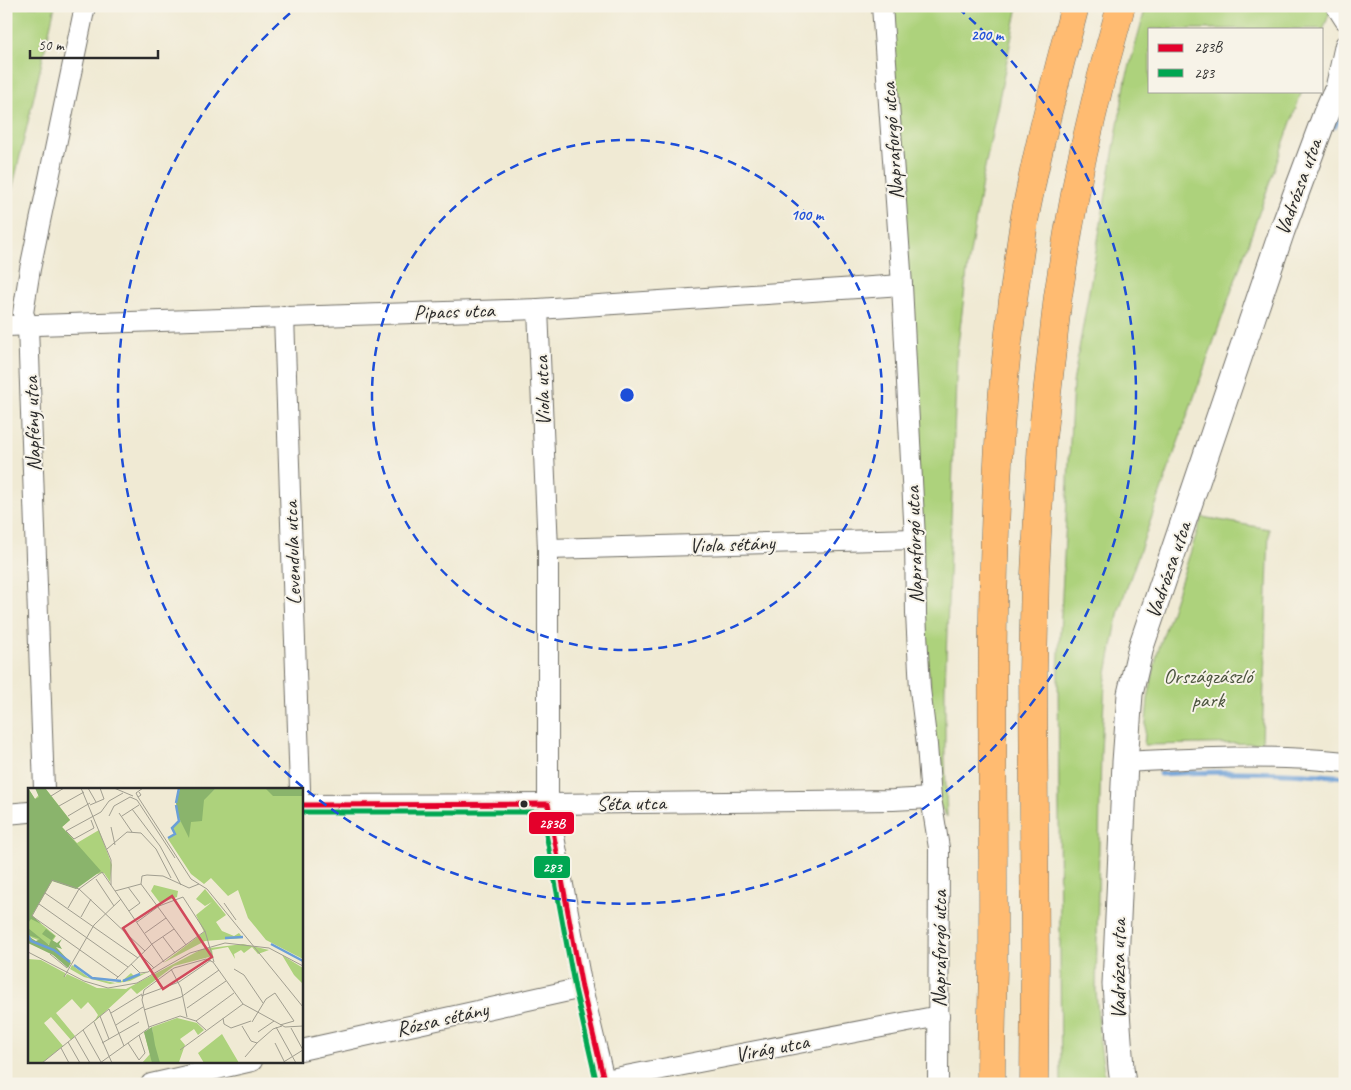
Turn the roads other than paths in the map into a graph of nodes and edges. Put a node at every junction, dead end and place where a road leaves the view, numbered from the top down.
1 (85, 6) edge
2 (882, 6) edge
3 (1075, 6) edge
4 (1121, 6) edge
5 (1336, 6) edge
6 (1345, 20) edge
7 (1345, 45) edge
8 (1339, 88) edge
9 (902, 285) junction
10 (538, 309) junction
11 (284, 316) junction
12 (6, 326) edge
13 (28, 326) junction
14 (915, 538) junction
15 (548, 549) junction
16 (1125, 762) junction
17 (1345, 762) edge
18 (44, 788) edge
19 (300, 788) edge
20 (931, 798) junction
21 (548, 804) junction
22 (302, 805) edge
23 (28, 812) edge
24 (6, 814) edge
25 (582, 988) junction
26 (939, 1016) junction
27 (302, 1050) edge
28 (248, 1062) edge
29 (605, 1082) edge
30 (151, 1084) edge
31 (938, 1084) edge
32 (991, 1084) edge
33 (1034, 1084) edge
34 (1123, 1084) edge

1 - 13 street, Napfény utca
2 - 9 street, Napraforgó utca
3 - 32 highway
4 - 33 highway
5 - 6 street
7 - 8 street
8 - 16 street, Vadrózsa utca
9 - 10 street, Pipacs utca
9 - 14 street, Napraforgó utca
10 - 11 street, Pipacs utca
10 - 15 street, Viola utca
11 - 13 street, Pipacs utca
11 - 19 street, Levendula utca
12 - 13 street, Pipacs utca
13 - 18 street, Napfény utca
14 - 15 street, Viola sétány
14 - 20 street, Napraforgó utca
15 - 21 street, Viola utca
16 - 17 street
16 - 34 street, Vadrózsa utca
20 - 21 street, Séta utca
20 - 26 street, Napraforgó utca
21 - 22 street, Séta utca
21 - 25 street, Viola utca
23 - 24 street
25 - 27 street, Rózsa sétány
25 - 29 street, Viola utca
26 - 29 street, Virág utca
26 - 31 street, Napraforgó utca
28 - 30 street

